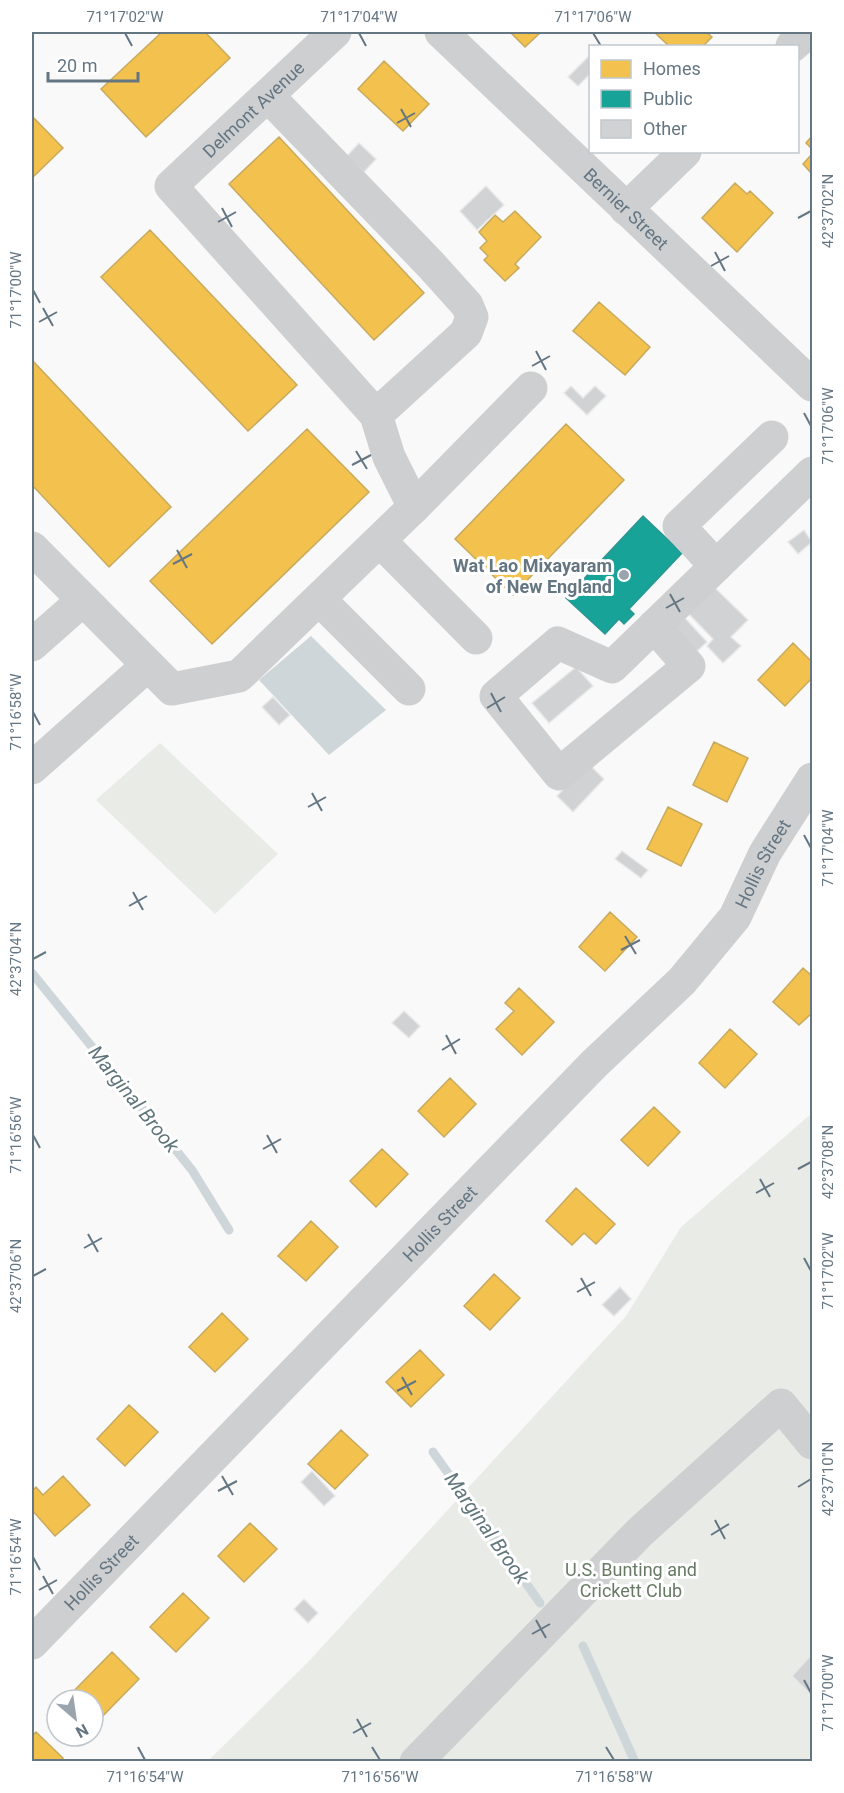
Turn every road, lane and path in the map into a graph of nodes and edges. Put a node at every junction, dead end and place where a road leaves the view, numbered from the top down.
1 (335, 32) edge
2 (441, 32) edge
3 (808, 32) edge
4 (793, 45) edge
5 (268, 96) junction
6 (684, 153) edge
7 (626, 209) junction
8 (813, 385) edge
9 (531, 388) dead end
10 (376, 416) junction
11 (772, 437) dead end
12 (813, 473) edge
13 (414, 507) junction
14 (380, 540) junction
15 (32, 548) edge
16 (716, 566) junction
17 (319, 599) junction
18 (83, 600) junction
19 (654, 626) junction
20 (477, 638) dead end
21 (32, 645) edge
22 (147, 665) junction
23 (409, 689) dead end
24 (32, 768) edge
25 (813, 779) edge
26 (813, 1443) edge
27 (32, 1643) edge
28 (417, 1761) edge

1 - 5 street, Delmont Avenue
2 - 7 street, Bernier Street
3 - 4 street
5 - 10 street, Delmont Avenue
5 - 10 street
6 - 7 street
7 - 8 street, Bernier Street
9 - 13 street
10 - 13 street
11 - 16 street
12 - 16 street
13 - 14 street
14 - 17 street
14 - 20 street
15 - 18 street
16 - 19 street
17 - 22 street
17 - 23 street
18 - 21 street
18 - 22 street
19 - 19 street
22 - 24 street
25 - 27 street, Hollis Street
26 - 28 street

